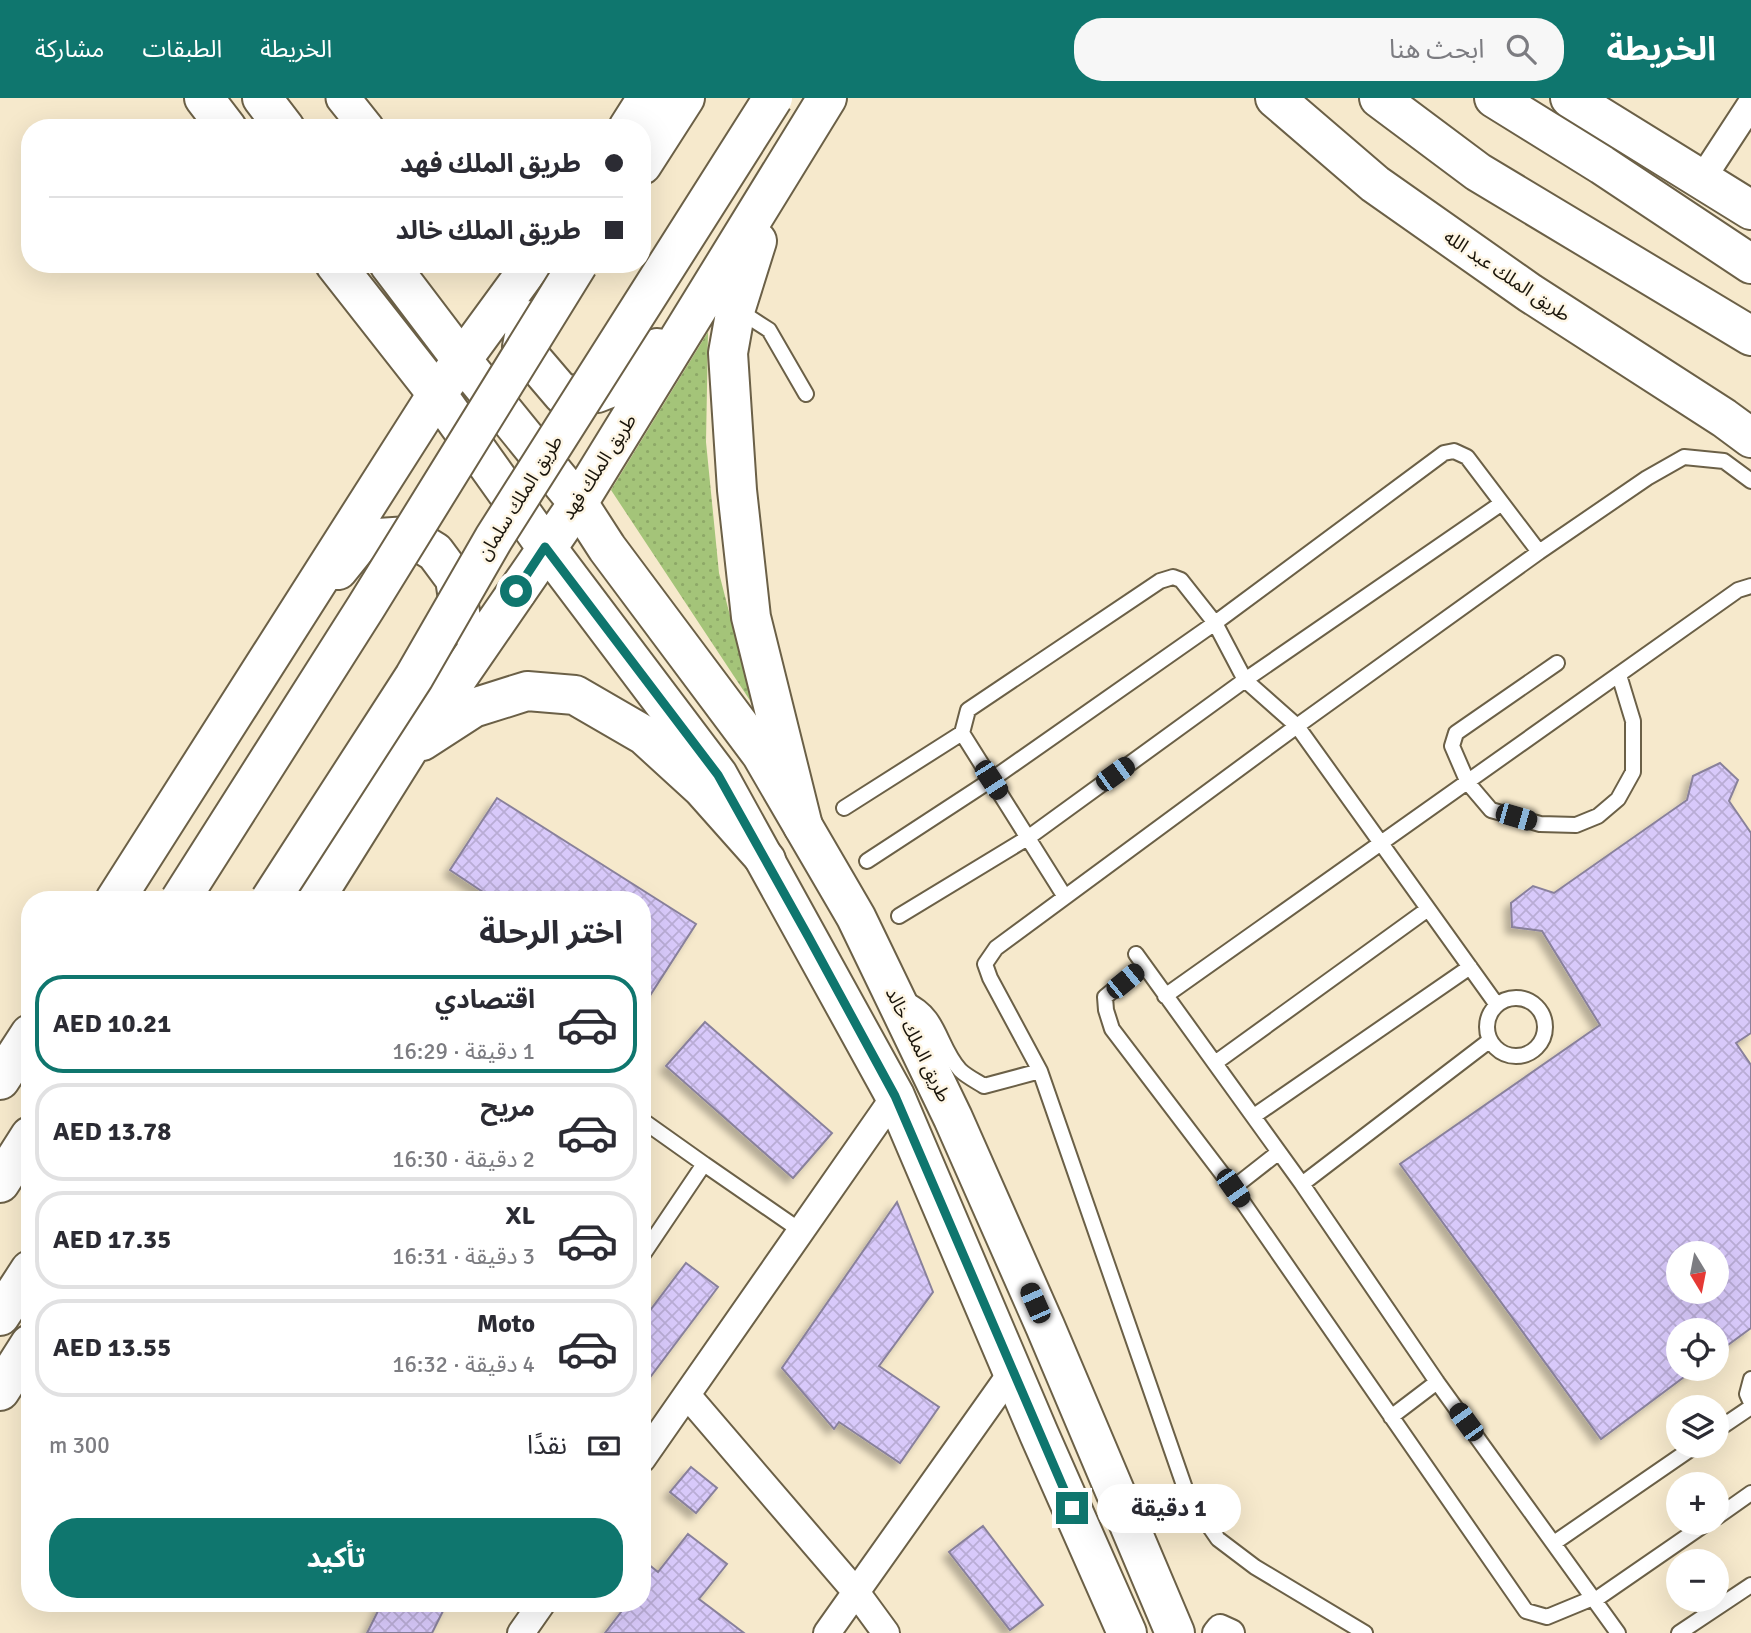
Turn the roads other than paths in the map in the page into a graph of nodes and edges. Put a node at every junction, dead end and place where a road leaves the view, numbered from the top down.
1 (204, 98) edge
2 (342, 98) edge
3 (647, 98) edge
4 (685, 98) edge
5 (773, 98) edge
6 (827, 98) edge
7 (839, 98) edge
8 (1379, 98) edge
9 (1494, 98) edge
10 (1570, 98) edge
11 (1751, 104) edge
12 (1279, 105) edge
13 (220, 119) edge
14 (360, 119) edge
15 (634, 119) edge
16 (802, 136) junction
17 (651, 150) edge
18 (1602, 165) junction
19 (1702, 179) junction
20 (773, 188) junction
21 (1751, 210) edge
22 (1751, 246) edge
23 (1751, 264) edge
24 (342, 273) edge
25 (396, 273) edge
26 (525, 273) edge
27 (541, 273) edge
28 (572, 273) edge
29 (736, 308) junction
30 (1704, 310) junction
31 (1751, 336) edge
32 (1751, 349) edge
33 (461, 359) junction
34 (437, 394) junction
35 (806, 394) dead end
36 (1751, 438) edge
37 (1751, 481) edge
38 (578, 503) junction
39 (1502, 503) junction
40 (545, 547) junction
41 (1539, 552) junction
42 (1751, 586) edge
43 (1215, 623) junction
44 (275, 649) junction
45 (1557, 663) dead end
46 (1619, 675) junction
47 (1245, 680) junction
48 (1297, 726) junction
49 (962, 733) junction
50 (411, 746) junction
51 (991, 780) junction
52 (1468, 783) junction
53 (844, 808) dead end
54 (803, 826) junction
55 (1029, 837) junction
56 (1381, 844) junction
57 (766, 860) junction
58 (867, 861) dead end
59 (121, 891) edge
60 (186, 891) edge
61 (276, 891) edge
62 (325, 891) edge
63 (1065, 897) junction
64 (1428, 909) junction
65 (900, 916) dead end
66 (1470, 967) junction
67 (893, 993) junction
68 (1166, 996) junction
69 (1497, 1005) junction
70 (1489, 1041) junction
71 (21, 1048) edge
72 (1215, 1063) junction
73 (1040, 1071) junction
74 (0, 1080) edge
75 (895, 1096) junction
76 (1254, 1116) junction
77 (651, 1126) edge
78 (21, 1150) edge
79 (1279, 1152) junction
80 (704, 1164) junction
81 (0, 1182) edge
82 (1302, 1184) junction
83 (1233, 1188) junction
84 (801, 1231) junction
85 (651, 1243) edge
86 (21, 1284) edge
87 (0, 1316) edge
88 (21, 1358) edge
89 (1012, 1372) junction
90 (1751, 1379) edge
91 (1437, 1382) junction
92 (0, 1391) edge
93 (687, 1395) junction
94 (1751, 1405) edge
95 (1391, 1417) junction
96 (1729, 1421) edge
97 (651, 1446) edge
98 (1678, 1458) edge
99 (1751, 1493) edge
100 (1729, 1509) edge
101 (1690, 1535) edge
102 (1554, 1543) junction
103 (1751, 1585) edge
104 (856, 1592) junction
105 (1594, 1599) junction
106 (536, 1612) edge
107 (521, 1633) edge
108 (827, 1633) edge
109 (886, 1633) edge
110 (1128, 1633) edge
111 (1175, 1633) edge
112 (1216, 1633) edge
113 (1231, 1633) edge
114 (1365, 1633) edge
115 (1618, 1633) edge
116 (1679, 1633) edge

1 - 13 main road
2 - 14 street
3 - 15 main road
4 - 17 main road
5 - 61 main road, طريق الملك سلمان, bridge
6 - 16 main road, طريق الملك فهد
7 - 16 main road
8 - 30 main road
9 - 18 main road
10 - 19 main road
11 - 19 street
12 - 36 main road, طريق الملك عبد الله
16 - 20 main road, طريق الملك فهد
18 - 22 main road
18 - 23 main road
19 - 21 main road
20 - 27 main road
20 - 29 main road
20 - 38 main road, طريق الملك فهد
24 - 34 main road
25 - 33 main road
26 - 33 main road
28 - 60 main road, bridge
29 - 35 lane
29 - 54 main road
30 - 31 main road
30 - 32 main road
33 - 34 main road
33 - 38 main road, طريق الملك خالد
34 - 40 main road
34 - 44 main road
37 - 41 lane
38 - 40 main road, طريق الملك فهد
38 - 54 main road, طريق الملك خالد
39 - 41 lane
39 - 43 lane
39 - 47 lane
40 - 50 main road, طريق الملك فهد
40 - 57 main road
41 - 48 lane
42 - 46 lane
43 - 47 lane
43 - 49 lane
43 - 51 lane
44 - 50 main road
44 - 59 main road
45 - 52 lane
46 - 52 lane
46 - 52 lane
47 - 48 lane
47 - 55 lane
48 - 56 lane
48 - 63 lane
49 - 51 lane
49 - 53 lane
50 - 57 main road
50 - 62 main road, طريق الملك فهد
51 - 55 lane
51 - 58 lane
52 - 56 lane
54 - 67 main road, طريق الملك خالد
55 - 63 lane
55 - 65 lane
56 - 64 lane
56 - 68 lane
57 - 75 main road
63 - 73 lane
64 - 66 lane
64 - 72 lane
66 - 69 lane
66 - 76 lane
67 - 73 lane
67 - 111 main road, طريق الملك خالد
68 - 72 lane
68 - 83 lane
69 - 70 lane
69 - 70 lane
70 - 82 lane
71 - 74 main road
72 - 76 lane
73 - 114 lane
75 - 84 street
75 - 89 main road
76 - 79 lane
77 - 80 lane
78 - 81 main road
79 - 82 lane
79 - 83 lane
80 - 84 lane
80 - 85 lane
82 - 91 lane
83 - 95 lane
84 - 93 street
86 - 87 main road
88 - 92 main road
89 - 104 street
89 - 110 main road
90 - 94 lane
91 - 95 lane
91 - 102 lane
93 - 97 street
93 - 104 street
94 - 96 lane
95 - 105 lane
98 - 102 lane
99 - 100 lane
101 - 105 lane
102 - 105 lane
103 - 116 lane
104 - 108 street
104 - 109 street
105 - 115 lane
106 - 107 street
112 - 113 street

